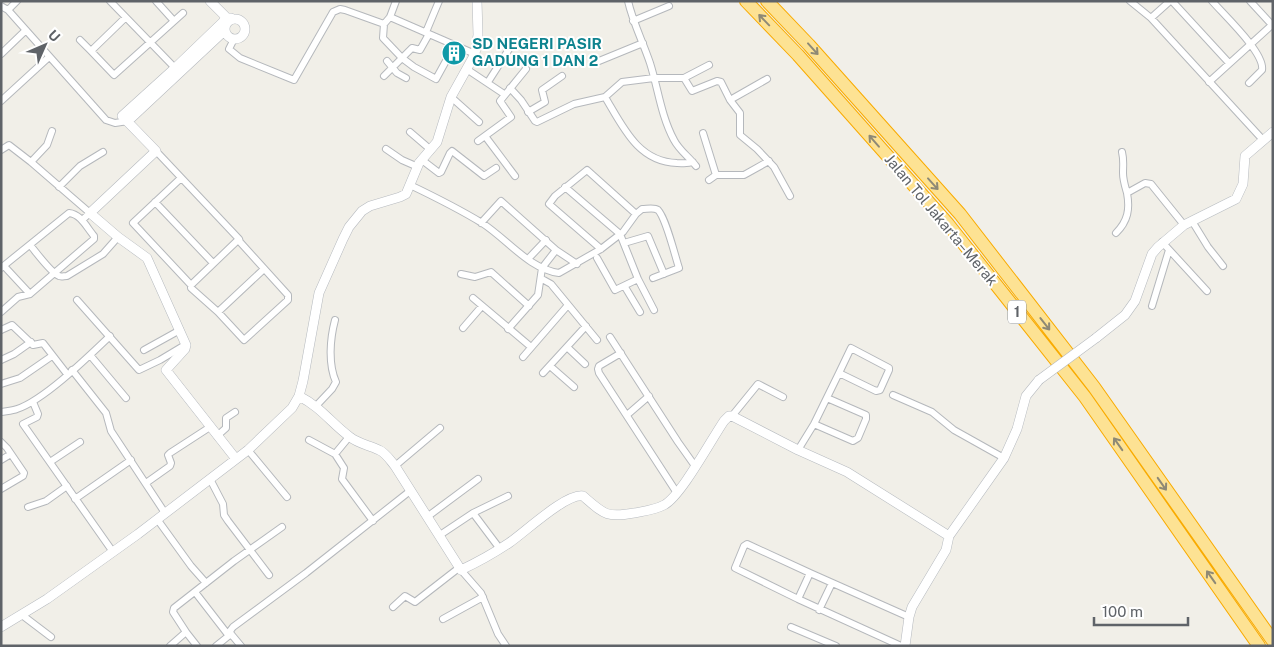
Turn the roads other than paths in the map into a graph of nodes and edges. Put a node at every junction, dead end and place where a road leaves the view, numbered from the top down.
1 (4, 1) edge
2 (17, 1) edge
3 (110, 1) edge
4 (156, 1) edge
5 (210, 1) edge
6 (396, 1) edge
7 (439, 1) edge
8 (478, 1) edge
9 (628, 1) edge
10 (746, 1) edge
11 (767, 1) edge
12 (1130, 1) edge
13 (1171, 1) edge
14 (1212, 1) edge
15 (1250, 1) edge
16 (669, 6) dead end
17 (4, 8) edge
18 (183, 13) dead end
19 (390, 17) junction
20 (125, 18) junction
21 (1151, 18) junction
22 (174, 21) junction
23 (228, 21) junction
24 (633, 21) junction
25 (384, 24) junction
26 (1272, 25) edge
27 (26, 30) junction
28 (428, 33) junction
29 (234, 39) junction
30 (80, 40) dead end
31 (148, 43) junction
32 (642, 43) junction
33 (1250, 44) junction
34 (511, 46) dead end
35 (91, 51) junction
36 (2, 52) edge
37 (475, 54) junction
38 (49, 57) junction
39 (402, 58) junction
40 (448, 59) dead end
41 (387, 61) dead end
42 (599, 61) dead end
43 (1229, 63) junction
44 (709, 65) dead end
45 (393, 68) junction
46 (526, 69) dead end
47 (468, 70) junction
48 (176, 72) junction
49 (384, 76) dead end
50 (562, 76) dead end
51 (406, 78) dead end
52 (654, 78) junction
53 (684, 78) junction
54 (767, 79) dead end
55 (488, 82) junction
56 (1209, 82) junction
57 (1249, 83) dead end
58 (510, 88) junction
59 (504, 94) junction
60 (452, 96) junction
61 (605, 98) junction
62 (730, 100) junction
63 (1, 101) edge
64 (528, 112) junction
65 (123, 120) junction
66 (479, 122) dead end
67 (52, 132) dead end
68 (410, 132) dead end
69 (1273, 132) edge
70 (703, 133) dead end
71 (485, 136) junction
72 (1262, 140) junction
73 (478, 141) dead end
74 (386, 149) dead end
75 (1, 150) edge
76 (431, 150) junction
77 (156, 151) junction
78 (103, 152) dead end
79 (1122, 152) dead end
80 (769, 161) junction
81 (31, 162) junction
82 (420, 163) junction
83 (496, 168) dead end
84 (716, 175) junction
85 (515, 176) dead end
86 (180, 178) junction
87 (709, 180) dead end
88 (410, 186) junction
89 (59, 187) junction
90 (565, 187) junction
91 (1127, 193) junction
92 (790, 196) dead end
93 (156, 202) junction
94 (90, 213) junction
95 (636, 214) junction
96 (82, 220) junction
97 (481, 223) junction
98 (1188, 223) junction
99 (1116, 234) dead end
100 (118, 237) junction
101 (239, 239) junction
102 (622, 239) junction
103 (546, 240) junction
104 (1162, 242) junction
105 (30, 245) junction
106 (601, 249) junction
107 (556, 250) junction
108 (1170, 250) junction
109 (597, 258) dead end
110 (528, 259) junction
111 (213, 263) junction
112 (577, 264) junction
113 (1223, 266) dead end
114 (3, 267) edge
115 (264, 269) junction
116 (53, 272) junction
117 (461, 274) dead end
118 (542, 274) junction
119 (664, 274) junction
120 (653, 278) dead end
121 (638, 280) junction
122 (191, 285) junction
123 (625, 286) junction
124 (1207, 291) dead end
125 (30, 294) junction
126 (473, 298) dead end
127 (77, 300) dead end
128 (568, 304) junction
129 (482, 306) junction
130 (529, 306) junction
131 (1152, 306) dead end
132 (654, 310) dead end
133 (1, 312) edge
134 (218, 312) junction
135 (640, 312) dead end
136 (335, 320) dead end
137 (586, 326) junction
138 (463, 328) dead end
139 (1, 330) edge
140 (180, 330) junction
141 (508, 330) junction
142 (110, 336) junction
143 (610, 337) dead end
144 (597, 340) dead end
145 (31, 342) junction
146 (186, 344) junction
147 (531, 347) junction
148 (566, 347) junction
149 (144, 350) dead end
150 (621, 353) junction
151 (90, 355) junction
152 (52, 356) junction
153 (524, 357) dead end
154 (1, 360) edge
155 (160, 360) junction
156 (585, 364) dead end
157 (550, 366) junction
158 (167, 368) junction
159 (70, 372) junction
160 (543, 373) dead end
161 (839, 373) junction
162 (1, 384) edge
163 (574, 387) dead end
164 (893, 395) dead end
165 (298, 396) junction
166 (649, 396) junction
167 (783, 397) dead end
168 (126, 398) dead end
169 (827, 398) junction
170 (33, 402) junction
171 (316, 406) junction
172 (1, 412) edge
173 (235, 412) dead end
174 (627, 415) junction
175 (732, 416) junction
176 (814, 424) junction
177 (210, 427) junction
178 (440, 428) dead end
179 (217, 436) junction
180 (349, 437) junction
181 (309, 440) dead end
182 (1, 442) edge
183 (80, 442) dead end
184 (248, 450) junction
185 (798, 450) junction
186 (11, 454) junction
187 (334, 454) junction
188 (1004, 458) junction
189 (236, 459) junction
190 (1, 460) edge
191 (131, 460) junction
192 (50, 462) junction
193 (395, 466) junction
194 (695, 466) junction
195 (210, 479) junction
196 (478, 479) dead end
197 (146, 483) junction
198 (67, 486) junction
199 (1, 489) edge
200 (410, 491) junction
201 (677, 493) junction
202 (508, 496) dead end
203 (287, 498) dead end
204 (76, 499) junction
205 (28, 507) dead end
206 (165, 512) junction
207 (473, 513) junction
208 (427, 517) junction
209 (157, 519) junction
210 (373, 522) junction
211 (282, 527) dead end
212 (440, 535) junction
213 (949, 536) junction
214 (500, 549) junction
215 (249, 551) junction
216 (113, 552) junction
217 (461, 568) junction
218 (810, 573) junction
219 (269, 576) dead end
220 (206, 583) junction
221 (832, 583) junction
222 (195, 592) junction
223 (483, 597) junction
224 (798, 599) junction
225 (393, 607) dead end
226 (819, 610) junction
227 (22, 615) junction
228 (909, 617) junction
229 (443, 619) dead end
230 (1, 627) edge
231 (791, 627) dead end
232 (186, 632) junction
233 (230, 635) junction
234 (51, 636) dead end
235 (1273, 641) edge
236 (170, 646) edge
237 (197, 646) edge
238 (216, 646) edge
239 (241, 646) edge
240 (506, 646) edge
241 (836, 646) edge
242 (901, 646) edge
243 (905, 646) edge
244 (1260, 646) edge

1 - 17 street
2 - 17 street
3 - 20 street
4 - 22 street
5 - 23 street
6 - 19 street
7 - 28 street
8 - 37 street
9 - 24 street
244 -> 10 highway, Jalan Tol Jakarta–Merak / 1
11 -> 235 highway, Jalan Tol Jakarta–Merak / 1
12 - 21 street
13 - 21 street
13 - 43 street
14 - 33 street
15 - 26 street
16 - 24 street
17 - 27 street
18 - 22 street
19 - 25 street
19 - 28 street
20 - 31 street
20 - 35 street
21 - 56 street
22 - 31 street
23 - 29 street
23 - 29 street
23 - 48 street
24 - 32 street
25 - 29 street
25 - 39 street
26 - 33 street
27 - 36 street
27 - 38 street
28 - 37 street
28 - 39 street
30 - 35 street
31 - 35 street
31 - 48 street
32 - 42 street
32 - 52 street
33 - 43 street
33 - 57 street
34 - 55 street
37 - 47 street
38 - 63 street
38 - 65 street
39 - 40 street
39 - 45 street
41 - 45 street
43 - 56 street
44 - 53 street
45 - 49 street
45 - 51 street
46 - 58 street
47 - 55 street
47 - 60 street
48 - 65 street
50 - 64 street
52 - 53 street
52 - 61 street
52 - 61 street
53 - 62 street
54 - 62 street
55 - 59 street
56 - 72 street
58 - 59 street
58 - 64 street
59 - 71 street
60 - 66 street
60 - 76 street
61 - 64 street
62 - 80 street
65 - 77 street
67 - 81 street
68 - 76 street
69 - 72 street
70 - 84 street
71 - 73 street
71 - 85 street
72 - 98 street
74 - 82 street
75 - 81 street
76 - 82 street
77 - 86 street
77 - 94 street
78 - 89 street
79 - 91 street
80 - 84 street
80 - 92 street
81 - 89 street
82 - 83 street
82 - 88 street
84 - 87 street
86 - 93 street
86 - 101 street
88 - 97 street
88 - 165 street
89 - 94 street
90 - 95 street
90 - 102 street
90 - 106 street
91 - 98 street
91 - 99 street
93 - 111 street
93 - 122 street
94 - 96 street
94 - 100 street
95 - 102 street
95 - 119 street
96 - 105 street
96 - 116 street
97 - 103 street
97 - 110 street
98 - 104 street
98 - 113 street
100 - 116 street
100 - 140 street
101 - 111 street
101 - 115 street
102 - 106 street
102 - 119 street
102 - 121 street
103 - 107 street
103 - 110 street
104 - 108 street
104 - 188 street, bridge
105 - 114 street
105 - 116 street
106 - 112 street
107 - 112 street
107 - 118 street
108 - 124 street
108 - 131 street
109 - 123 street
110 - 118 street
111 - 122 street
112 - 118 street
114 - 125 street
115 - 134 street
115 - 134 street
116 - 125 street
117 - 130 street
118 - 128 street
118 - 130 street
119 - 120 street
121 - 123 street
121 - 132 street
122 - 134 street
123 - 135 street
125 - 133 street
126 - 129 street
127 - 142 street
128 - 137 street
128 - 147 street
129 - 138 street
129 - 141 street
130 - 141 street
136 - 171 street
137 - 144 street
137 - 148 street
139 - 145 street
140 - 146 street
140 - 149 street
141 - 147 street
142 - 151 street
142 - 155 street
143 - 150 street
145 - 152 street
145 - 154 street
146 - 155 street
146 - 158 street
147 - 153 street
148 - 156 street
148 - 157 street
150 - 166 street
150 - 174 street
151 - 159 street
151 - 168 street
152 - 159 street
152 - 162 street
155 - 158 street
157 - 160 street
157 - 163 street
158 - 177 street
159 - 170 street
159 - 191 street
161 - 161 street
161 - 169 street
164 - 188 street
165 - 171 street
165 - 184 street
166 - 174 street
166 - 194 street
167 - 175 street
169 - 176 street
169 - 176 street
170 - 172 street
170 - 192 street
171 - 180 street
173 - 179 street
174 - 201 street
175 - 185 street
175 - 194 street
176 - 185 street
177 - 179 street
177 - 197 street
178 - 193 street
179 - 189 street
180 - 187 street
180 - 193 street
181 - 187 street
182 - 186 street
183 - 192 street
184 - 189 street
184 - 203 street
185 - 213 street
186 - 190 street
186 - 199 street
187 - 210 street
188 - 213 street
189 - 195 street
191 - 197 street
191 - 204 street
192 - 198 street
193 - 200 street
194 - 201 street
195 - 206 street
195 - 215 street
196 - 208 street
197 - 206 street
198 - 204 street
198 - 205 street
200 - 208 street
200 - 210 street
201 - 214 street
202 - 207 street
204 - 216 street
206 - 209 street
207 - 212 street
207 - 214 street
208 - 212 street
209 - 216 street
209 - 220 street
210 - 233 street
211 - 215 street
212 - 217 street
213 - 228 street
214 - 217 street
215 - 219 street
215 - 220 street
216 - 227 street
217 - 223 street
217 - 225 street
218 - 221 street
218 - 224 street
218 - 224 street
220 - 222 street
221 - 226 street
221 - 228 street
222 - 232 street
222 - 233 street
223 - 229 street
223 - 240 street
224 - 226 street
226 - 242 street
227 - 230 street
227 - 234 street
228 - 243 street
231 - 241 street
232 - 236 street
232 - 237 street
233 - 238 street
233 - 239 street

